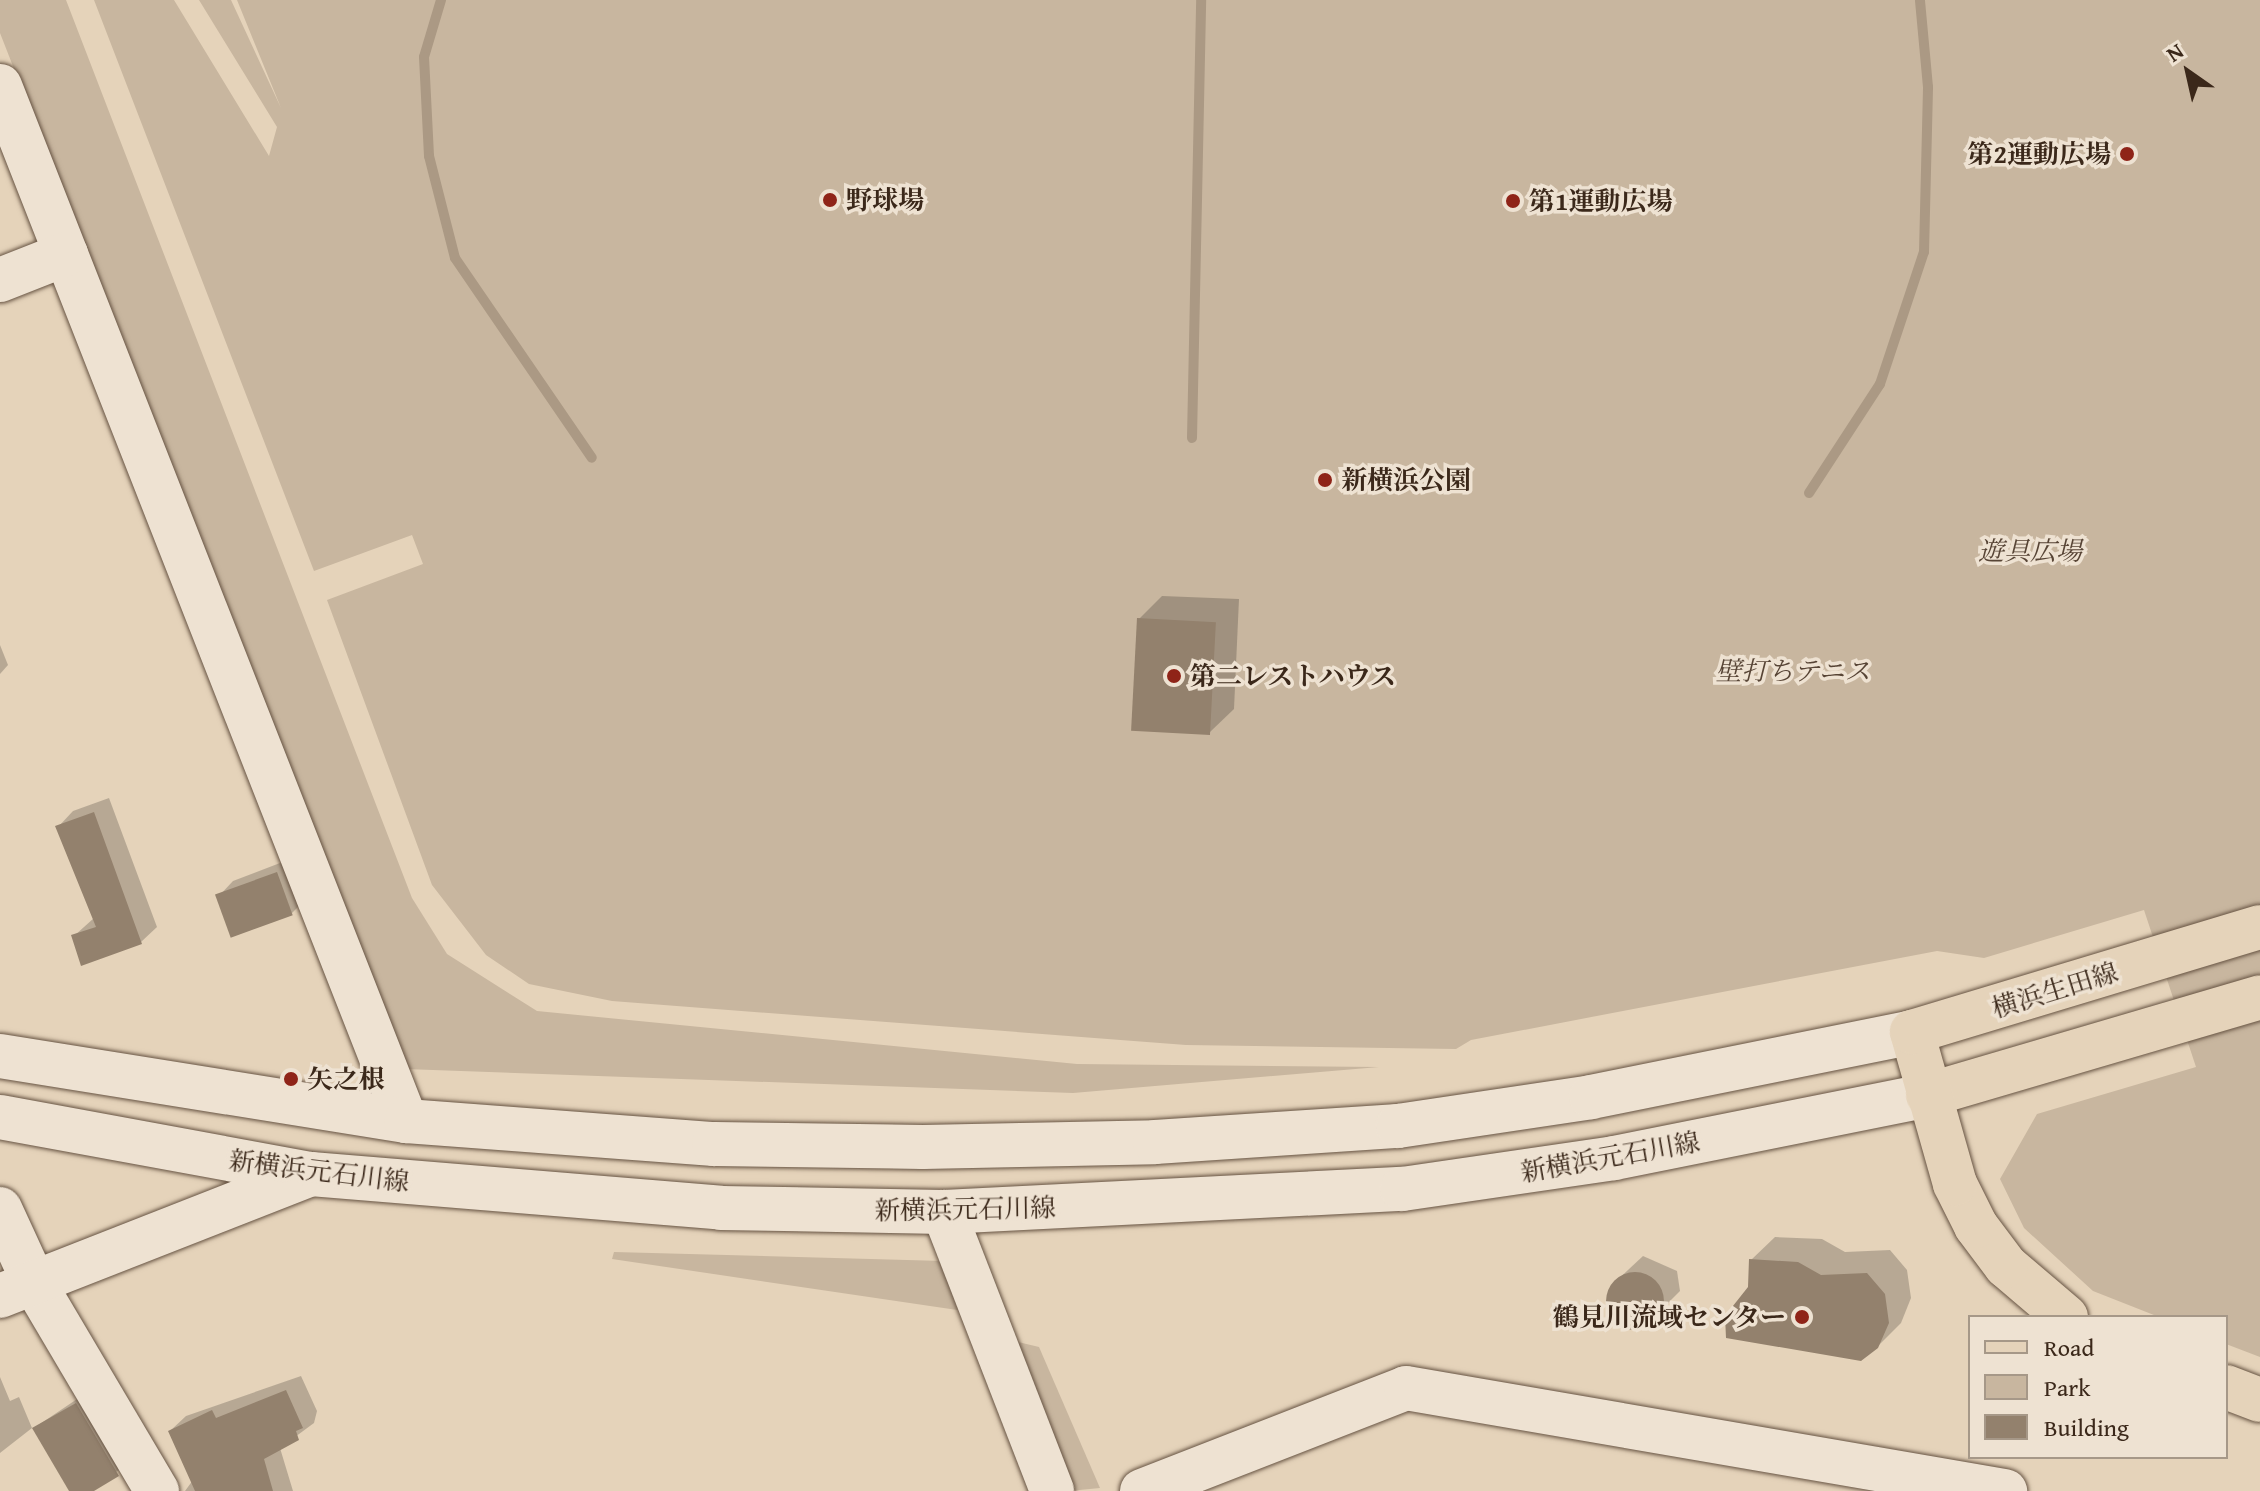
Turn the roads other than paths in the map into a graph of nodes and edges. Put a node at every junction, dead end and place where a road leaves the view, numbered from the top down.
1 (0, 86) edge
2 (66, 254) junction
3 (0, 280) edge
4 (2260, 927) edge
5 (2260, 997) edge
6 (1912, 1032) junction
7 (0, 1056) edge
8 (1928, 1095) junction
9 (0, 1117) edge
10 (406, 1121) junction
11 (311, 1174) junction
12 (0, 1209) edge
13 (944, 1212) junction
14 (17, 1289) edge
15 (2064, 1315) edge
16 (2228, 1388) edge
17 (2260, 1400) edge
18 (157, 1491) edge
19 (1052, 1491) edge
20 (1142, 1491) edge
21 (2005, 1491) edge

1 - 2 street
2 - 3 street
2 - 10 street
4 - 6 main road, 横浜生田線
5 - 8 main road
6 - 8 main road
6 - 10 street
7 - 10 street
8 - 13 street, 新横浜元石川線
8 - 15 main road
9 - 11 street, 新横浜元石川線
11 - 13 street, 新横浜元石川線
11 - 14 street
12 - 14 street
13 - 19 street
14 - 18 street
16 - 17 main road
20 - 21 street

